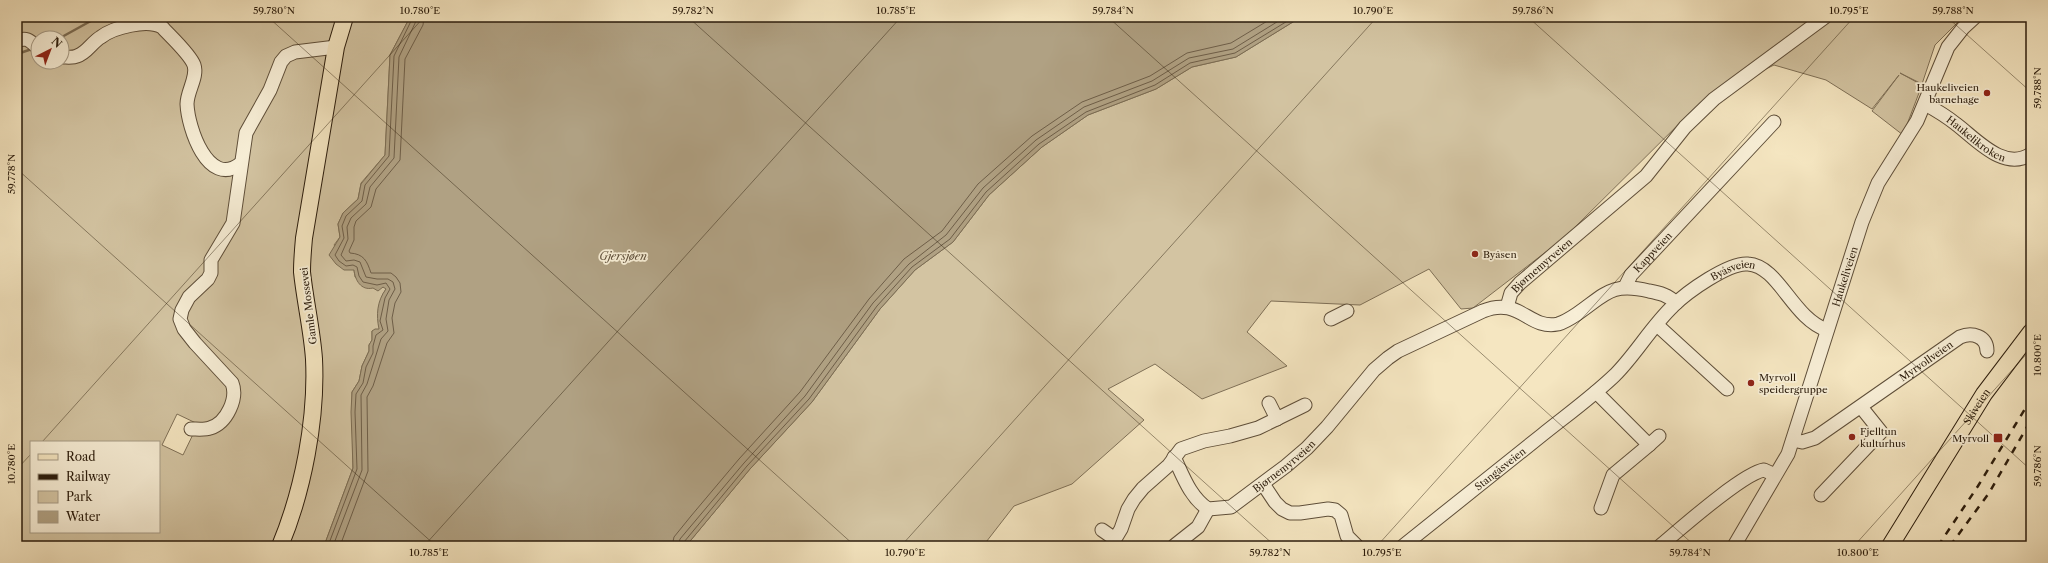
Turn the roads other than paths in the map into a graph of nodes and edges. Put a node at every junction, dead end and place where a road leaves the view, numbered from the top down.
1 (345, 17) edge
2 (1825, 17) edge
3 (1972, 18) edge
4 (17, 41) edge
5 (30, 41) edge
6 (336, 47) junction
7 (70, 57) edge
8 (1925, 104) junction
9 (1774, 122) dead end
10 (2031, 154) edge
11 (240, 164) junction
12 (1625, 287) junction
13 (1676, 303) junction
14 (1507, 307) junction
15 (1347, 310) dead end
16 (1331, 319) dead end
17 (1657, 325) junction
18 (1827, 330) junction
19 (2031, 332) edge
20 (1987, 351) dead end
21 (1727, 389) dead end
22 (1596, 392) junction
23 (1269, 403) dead end
24 (1305, 405) dead end
25 (1861, 407) junction
26 (1277, 419) junction
27 (191, 429) dead end
28 (1659, 436) dead end
29 (1793, 440) junction
30 (1649, 445) junction
31 (1174, 457) junction
32 (1775, 474) junction
33 (1263, 484) junction
34 (1821, 496) dead end
35 (1600, 508) dead end
36 (1208, 509) junction
37 (1102, 530) dead end
38 (280, 546) edge
39 (1174, 546) edge
40 (1358, 546) edge
41 (1403, 546) edge
42 (1660, 546) edge
43 (1734, 546) edge
44 (1890, 546) edge

1 - 6 main road, Gamle Mossevei
2 - 14 street, Bjørnemyrveien
3 - 8 street, Haukeliveien
4 - 5 street
6 - 11 street
6 - 38 main road, Gamle Mossevei
7 - 11 street
8 - 10 street, Haukelikroken
8 - 18 street, Haukeliveien
9 - 12 street, Kappveien
11 - 27 street
12 - 13 street
12 - 14 street
13 - 17 street, Stangåsveien
13 - 18 street, Byåsveien
14 - 33 street, Bjørnemyrveien
15 - 16 street
17 - 21 street
17 - 22 street, Stangåsveien
18 - 29 street, Haukeliveien
19 - 44 main road, Skiveien
20 - 25 street, Myrvollveien
22 - 30 street
22 - 41 street, Stangåsveien
23 - 26 street
24 - 26 street
25 - 29 street, Myrvollveien
25 - 34 street
26 - 31 street
28 - 30 street
29 - 32 street, Haukeliveien
30 - 35 street
31 - 36 street
31 - 37 street
32 - 42 street
32 - 43 street, Haukeliveien
33 - 36 street, Bjørnemyrveien
33 - 40 street
36 - 39 street

